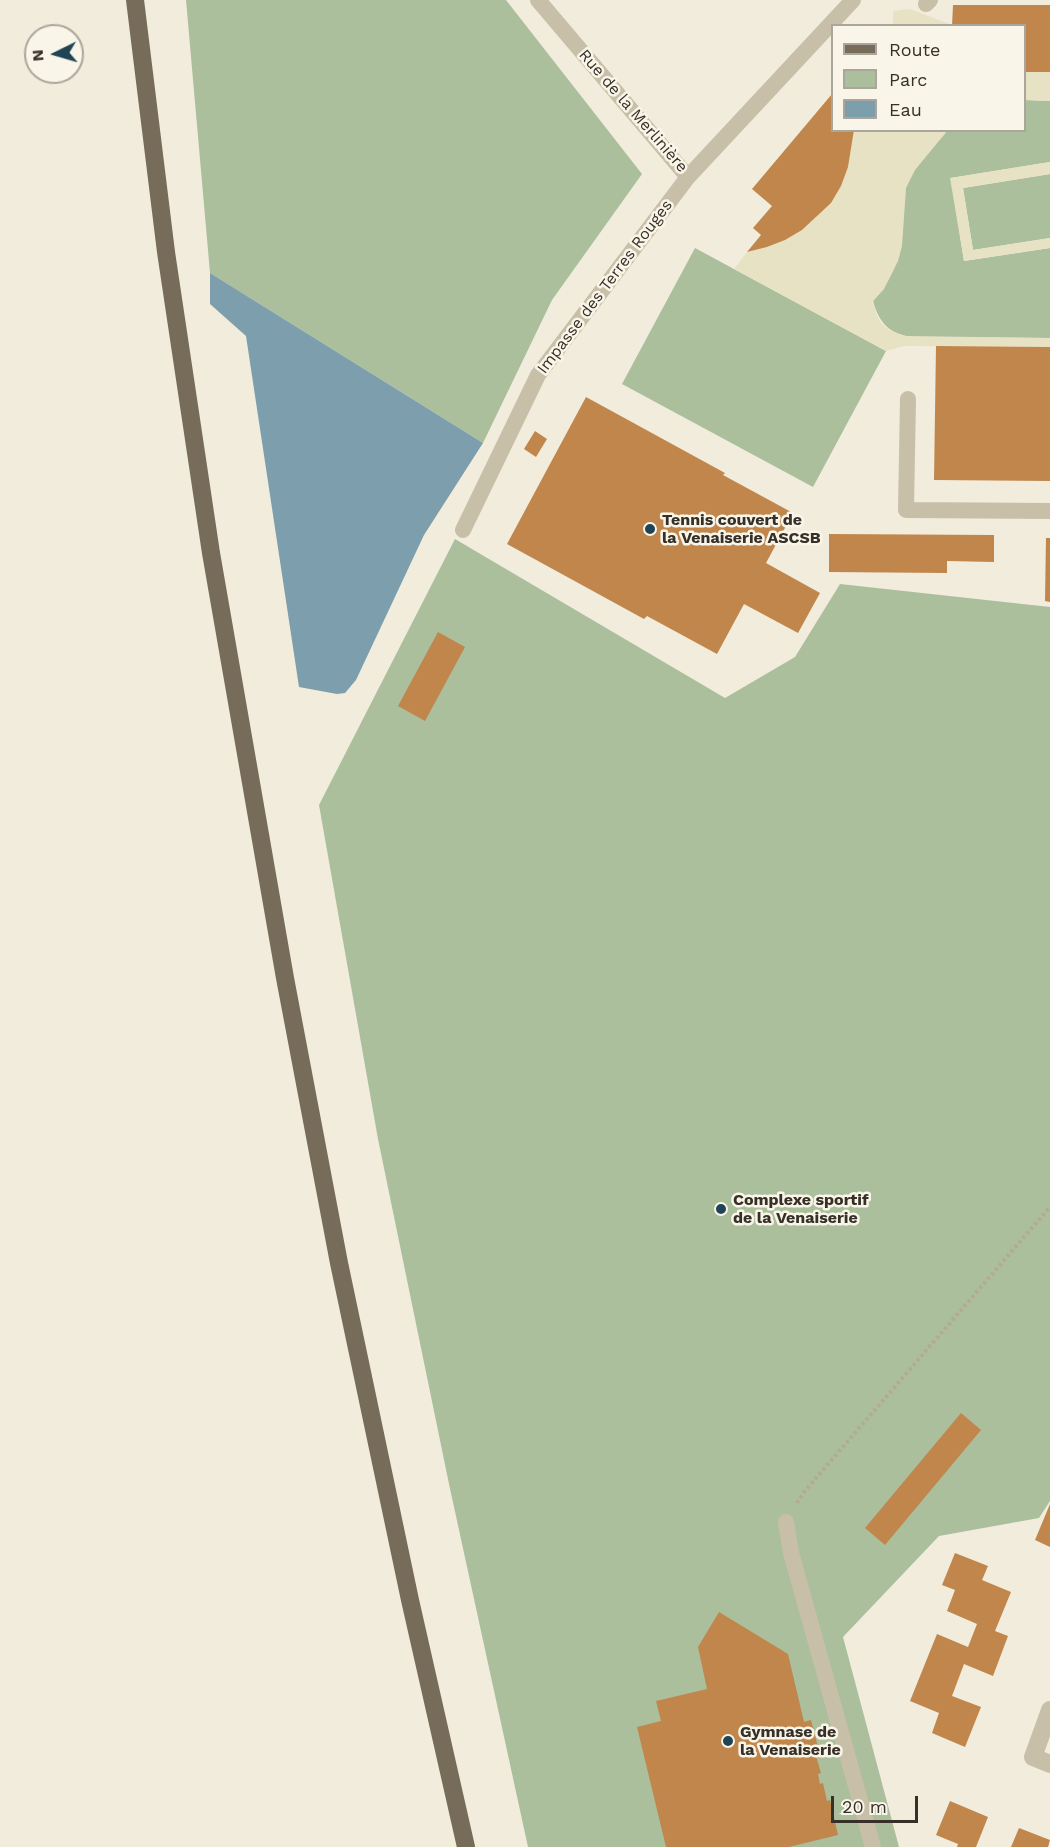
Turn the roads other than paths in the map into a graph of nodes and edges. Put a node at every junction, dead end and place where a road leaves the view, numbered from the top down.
1 (135, 0) edge
2 (538, 0) edge
3 (853, 0) edge
4 (688, 177) junction
5 (908, 399) dead end
6 (1050, 511) edge
7 (463, 530) dead end
8 (786, 1522) road end
9 (1050, 1710) edge
10 (1050, 1764) edge
11 (466, 1847) edge
12 (873, 1847) edge

1 - 11 main road
2 - 4 lane, Rue de la Merlinière
3 - 4 lane, Rue de la Merlinière
4 - 7 lane, Impasse des Terres Rouges
5 - 6 lane
8 - 12 lane
9 - 10 street

